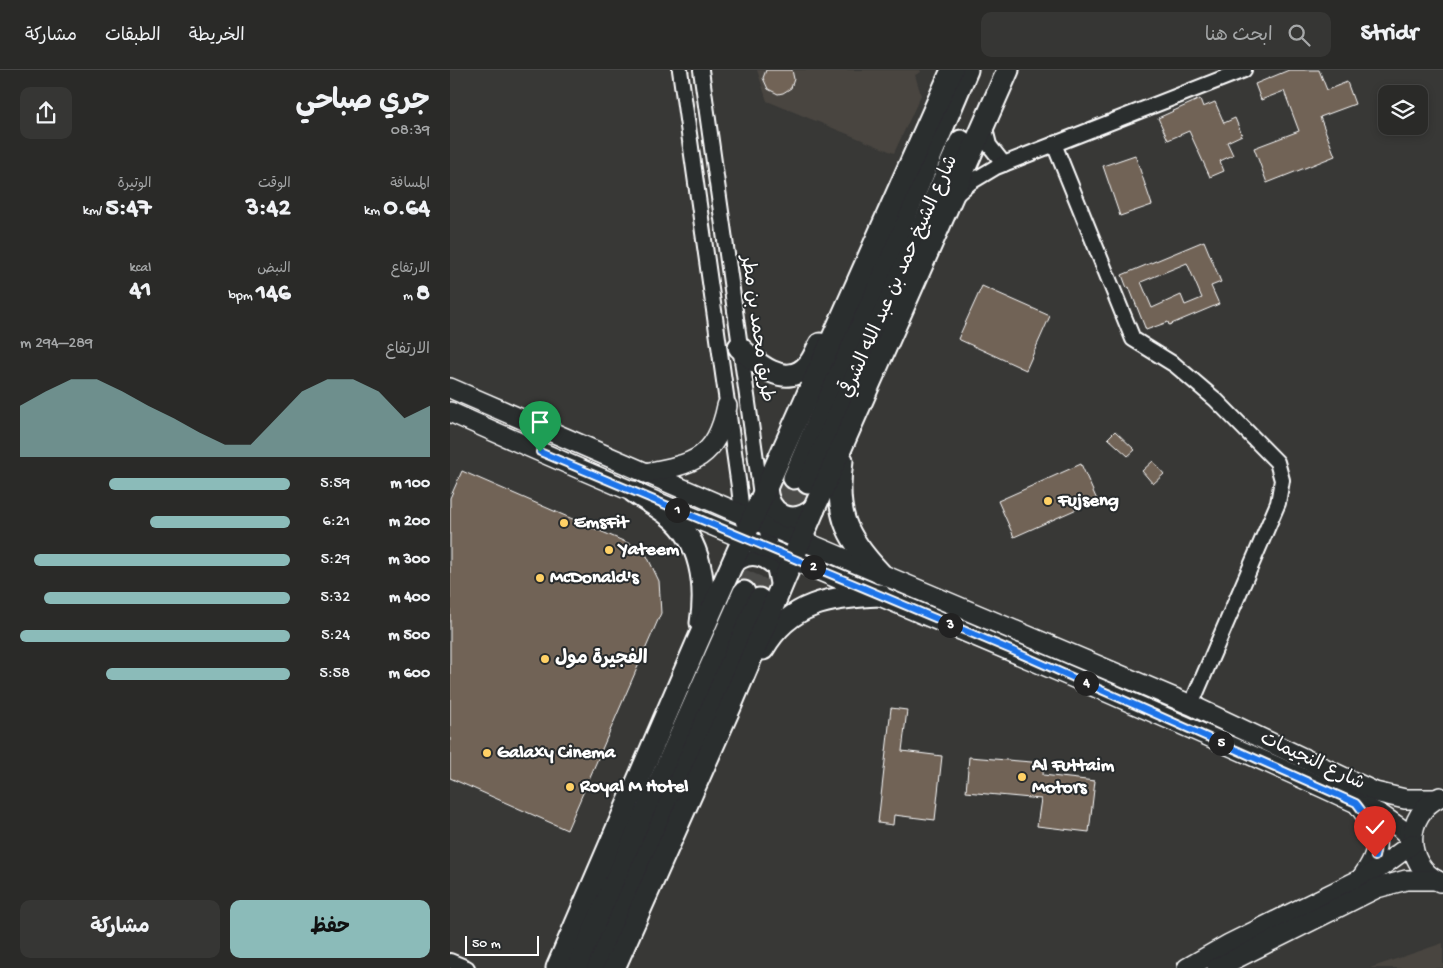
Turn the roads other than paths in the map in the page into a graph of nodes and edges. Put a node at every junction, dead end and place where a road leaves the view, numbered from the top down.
1 (680, 70) edge
2 (700, 70) edge
3 (952, 70) edge
4 (967, 70) edge
5 (993, 70) edge
6 (1008, 70) edge
7 (1244, 70) edge
8 (984, 125) junction
9 (1054, 144) junction
10 (1004, 164) junction
11 (950, 202) junction
12 (852, 297) junction
13 (739, 347) junction
14 (450, 388) edge
15 (727, 406) junction
16 (450, 412) edge
17 (845, 439) junction
18 (645, 473) junction
19 (634, 492) junction
20 (764, 494) junction
21 (814, 509) junction
22 (751, 524) junction
23 (769, 548) junction
24 (797, 549) junction
25 (774, 568) junction
26 (880, 572) junction
27 (728, 573) junction
28 (761, 594) junction
29 (880, 596) junction
30 (697, 643) junction
31 (731, 705) junction
32 (1191, 705) junction
33 (1439, 797) edge
34 (1356, 803) junction
35 (1412, 842) junction
36 (1360, 880) junction
37 (1439, 882) edge
38 (450, 961) edge
39 (467, 968) edge
40 (557, 968) edge
41 (577, 968) edge
42 (598, 968) edge
43 (614, 968) edge
44 (1187, 968) edge
45 (1218, 968) edge

1 - 15 street
2 - 13 street, طريق محمد بن مطر
3 - 12 highway
4 - 5 highway, شارع الشيخ حمد بن عبد الله الشرقي
6 - 8 highway
7 - 9 street
8 - 10 street
8 - 11 highway
9 - 10 street
9 - 32 street
10 - 11 street
11 - 17 highway
12 - 13 highway
12 - 20 highway
13 - 20 street, طريق محمد بن مطر
14 - 18 main road, شارع النجيمات
15 - 18 main road
15 - 22 street
16 - 19 main road, شارع النجيمات
17 - 21 highway
17 - 26 highway
18 - 22 main road, شارع النجيمات
19 - 22 main road, شارع النجيمات
19 - 30 highway
20 - 21 highway
20 - 22 highway
21 - 24 highway
22 - 23 main road, شارع النجيمات
22 - 24 main road, شارع النجيمات
22 - 27 highway
23 - 24 main road, شارع النجيمات
23 - 25 street
24 - 26 main road, شارع النجيمات
24 - 28 highway
24 - 29 main road, شارع النجيمات
25 - 27 street
25 - 28 street
26 - 32 main road, شارع النجيمات
27 - 30 highway
28 - 31 highway
28 - 41 highway
28 - 42 highway
29 - 31 highway
29 - 34 main road, شارع النجيمات
30 - 40 highway
31 - 43 highway
32 - 33 main road, شارع النجيمات
33 - 35 main road
34 - 35 main road, شارع النجيمات
34 - 36 main road
35 - 36 main road
35 - 37 main road
36 - 44 main road
37 - 45 main road
38 - 39 street

